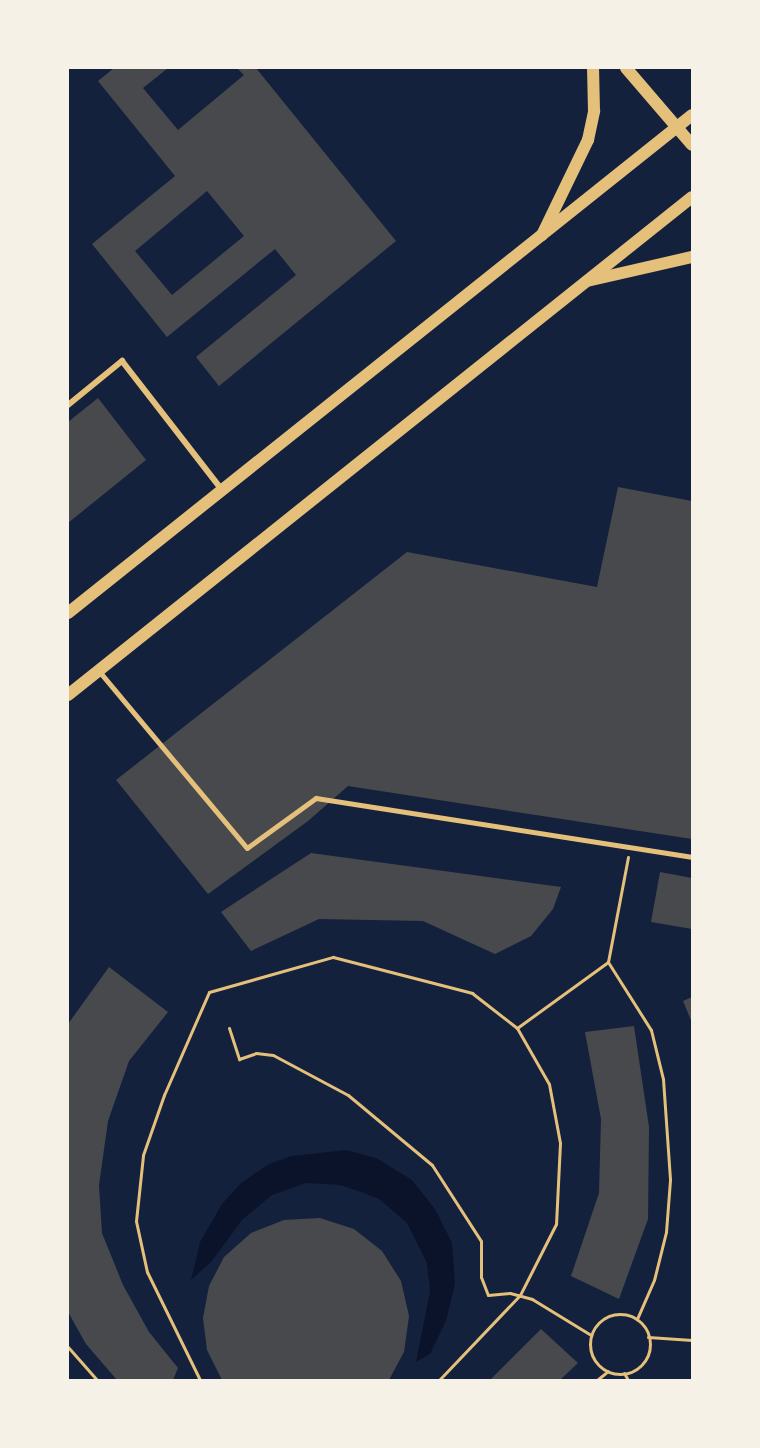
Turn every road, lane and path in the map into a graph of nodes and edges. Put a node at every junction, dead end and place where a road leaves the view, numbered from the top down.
1 (593, 68) edge
2 (626, 68) edge
3 (693, 115) edge
4 (678, 127) junction
5 (693, 145) edge
6 (693, 197) edge
7 (540, 239) junction
8 (693, 257) edge
9 (580, 283) junction
10 (68, 405) edge
11 (223, 491) junction
12 (68, 613) edge
13 (98, 670) junction
14 (68, 695) edge
15 (630, 848) junction
16 (693, 857) edge
17 (608, 962) junction
18 (229, 1028) dead end
19 (517, 1028) junction
20 (520, 1295) junction
21 (636, 1319) junction
22 (591, 1335) junction
23 (648, 1337) junction
24 (693, 1340) edge
25 (68, 1347) edge
26 (608, 1371) junction
27 (624, 1373) junction
28 (97, 1380) edge
29 (200, 1380) edge
30 (439, 1380) edge
31 (597, 1380) edge
32 (628, 1380) edge

1 - 7 main road
2 - 4 main road
3 - 4 main road
4 - 5 main road
4 - 7 main road
6 - 9 main road
7 - 11 main road
8 - 9 main road
9 - 13 main road
10 - 11 street
11 - 12 main road
13 - 14 main road
13 - 15 lane
15 - 16 lane
15 - 17 path
17 - 19 path
17 - 21 path
18 - 20 path
19 - 20 path
19 - 29 path
20 - 22 path
20 - 30 path
21 - 22 path
21 - 23 path
22 - 26 path
23 - 24 path
23 - 27 path
25 - 28 path
26 - 27 path
26 - 31 path
27 - 32 path

